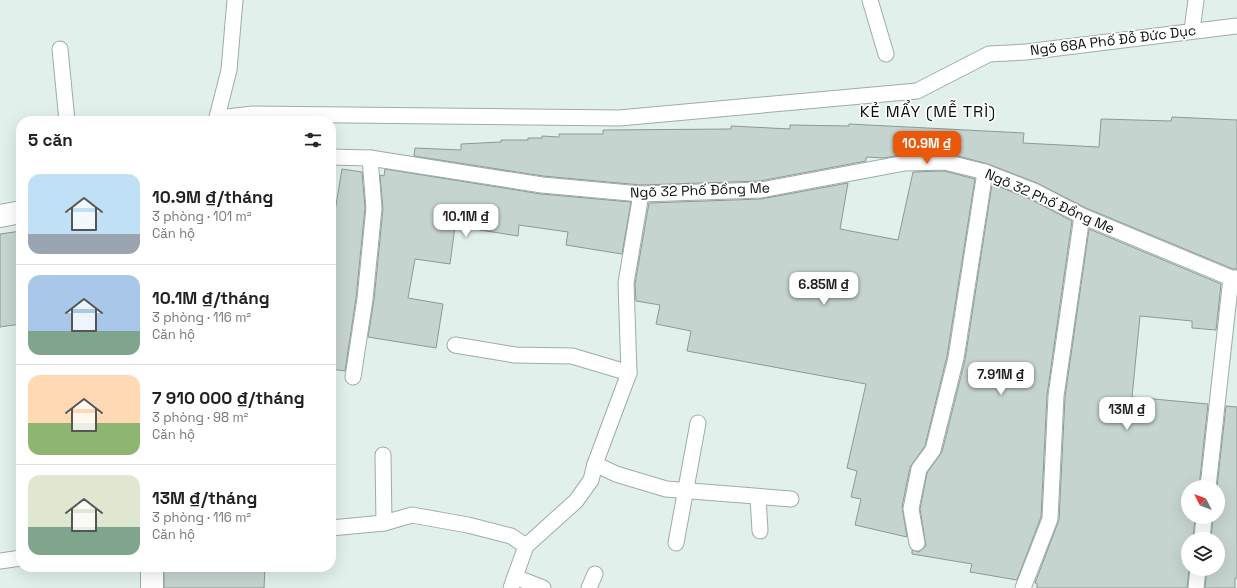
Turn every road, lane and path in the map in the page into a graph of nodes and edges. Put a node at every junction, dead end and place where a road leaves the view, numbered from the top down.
1 (236, 0) edge
2 (870, 0) edge
3 (1196, 0) edge
4 (1237, 26) edge
5 (1192, 30) junction
6 (60, 49) dead end
7 (886, 54) dead end
8 (67, 116) edge
9 (218, 116) edge
10 (242, 116) edge
11 (336, 157) edge
12 (370, 158) junction
13 (985, 172) junction
14 (641, 194) junction
15 (16, 213) edge
16 (0, 216) edge
17 (1082, 216) junction
18 (1234, 278) edge
19 (455, 345) dead end
20 (629, 373) junction
21 (353, 377) dead end
22 (698, 423) dead end
23 (383, 455) dead end
24 (595, 464) junction
25 (1209, 480) edge
26 (685, 491) junction
27 (758, 497) junction
28 (791, 499) dead end
29 (384, 523) junction
30 (336, 528) edge
31 (760, 531) dead end
32 (676, 543) dead end
33 (917, 543) dead end
34 (526, 546) junction
35 (16, 559) edge
36 (0, 561) edge
37 (152, 572) edge
38 (595, 574) dead end
39 (1197, 576) edge
40 (513, 582) edge
41 (152, 588) edge
42 (543, 588) edge
43 (589, 588) edge
44 (1023, 588) edge
45 (1196, 588) edge

1 - 9 lane
2 - 7 lane
3 - 5 lane
4 - 5 lane, Ngõ 68A Phố Đỗ Đức Dục
5 - 10 lane, Ngõ 68A Phố Đỗ Đức Dục
6 - 8 lane
11 - 12 lane, Ngõ 32 Phố Đồng Me
12 - 14 lane, Ngõ 32 Phố Đồng Me
12 - 21 lane
13 - 14 lane, Ngõ 32 Phố Đồng Me
13 - 17 lane, Ngõ 32 Phố Đồng Me
13 - 33 lane
14 - 20 lane
15 - 16 street
17 - 18 lane, Ngõ 32 Phố Đồng Me
17 - 44 lane
18 - 25 lane
19 - 20 lane
20 - 24 lane
22 - 26 lane
23 - 29 lane
24 - 26 lane
24 - 34 lane
26 - 27 lane
26 - 32 lane
27 - 28 lane
27 - 31 lane
29 - 30 lane
29 - 34 lane
34 - 40 lane
35 - 36 lane
37 - 41 street
38 - 43 lane
39 - 45 lane
40 - 42 lane

